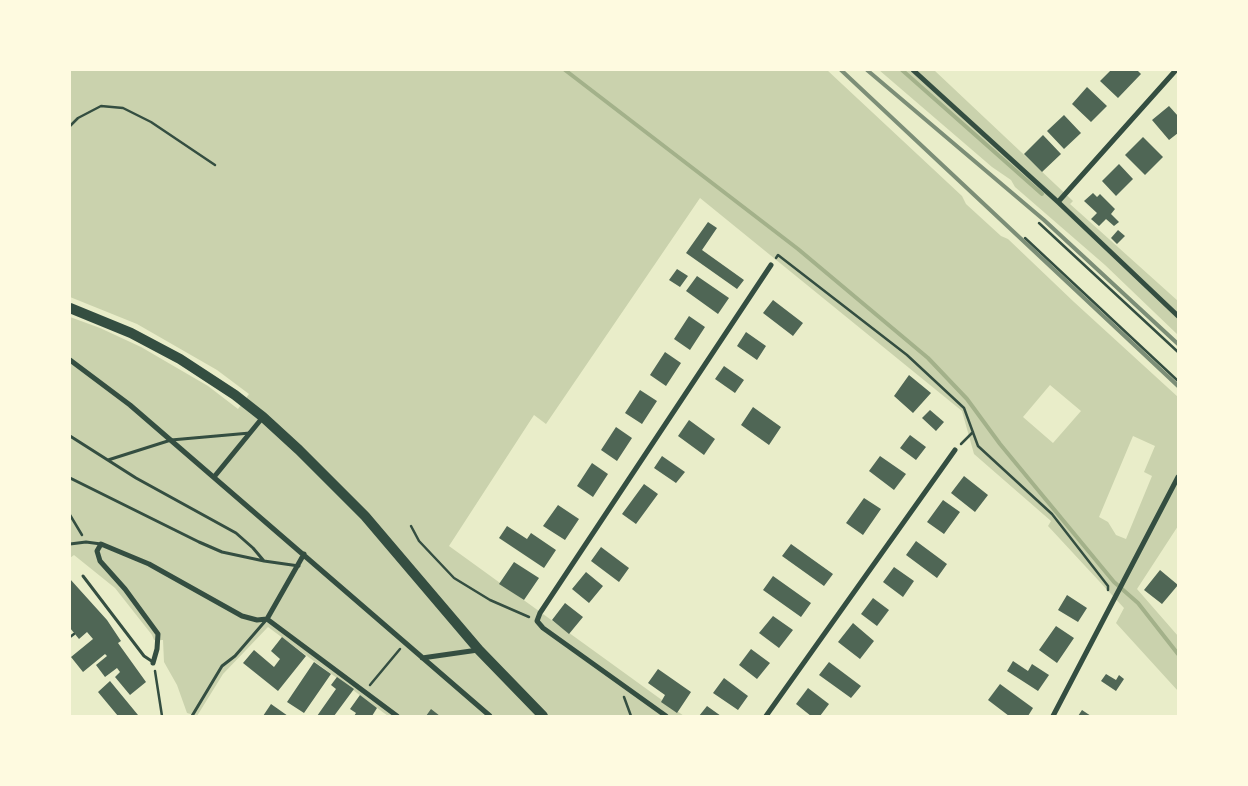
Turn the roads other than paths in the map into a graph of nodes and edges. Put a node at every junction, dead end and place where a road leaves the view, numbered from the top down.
1 (913, 70) edge
2 (1176, 70) edge
3 (1058, 202) junction
4 (771, 265) road end
5 (70, 308) edge
6 (1178, 316) edge
7 (70, 360) edge
8 (263, 417) junction
9 (250, 433) junction
10 (70, 436) edge
11 (170, 440) junction
12 (955, 450) road end
13 (107, 461) junction
14 (214, 477) junction
15 (1178, 477) edge
16 (70, 478) edge
17 (70, 544) edge
18 (100, 544) junction
19 (304, 554) junction
20 (264, 561) junction
21 (298, 566) junction
22 (83, 576) dead end
23 (267, 619) junction
24 (479, 650) junction
25 (422, 658) junction
26 (154, 663) joint
27 (192, 716) edge
28 (396, 716) edge
29 (490, 716) edge
30 (543, 716) edge
31 (666, 716) edge
32 (766, 716) edge
33 (1053, 716) edge

1 - 3 street
2 - 3 street
3 - 6 street
4 - 31 street
5 - 8 main road
7 - 11 street
8 - 9 street
8 - 24 main road
9 - 11 lane
9 - 14 street
10 - 13 lane
11 - 13 lane
11 - 14 street
12 - 32 street
13 - 20 lane
14 - 19 street
15 - 33 street
16 - 20 lane
17 - 18 lane
18 - 23 street
18 - 26 street
19 - 21 street
19 - 25 street
20 - 21 lane
21 - 23 street
22 - 26 lane
23 - 27 lane
23 - 28 street
24 - 25 street
24 - 30 main road
25 - 29 street

